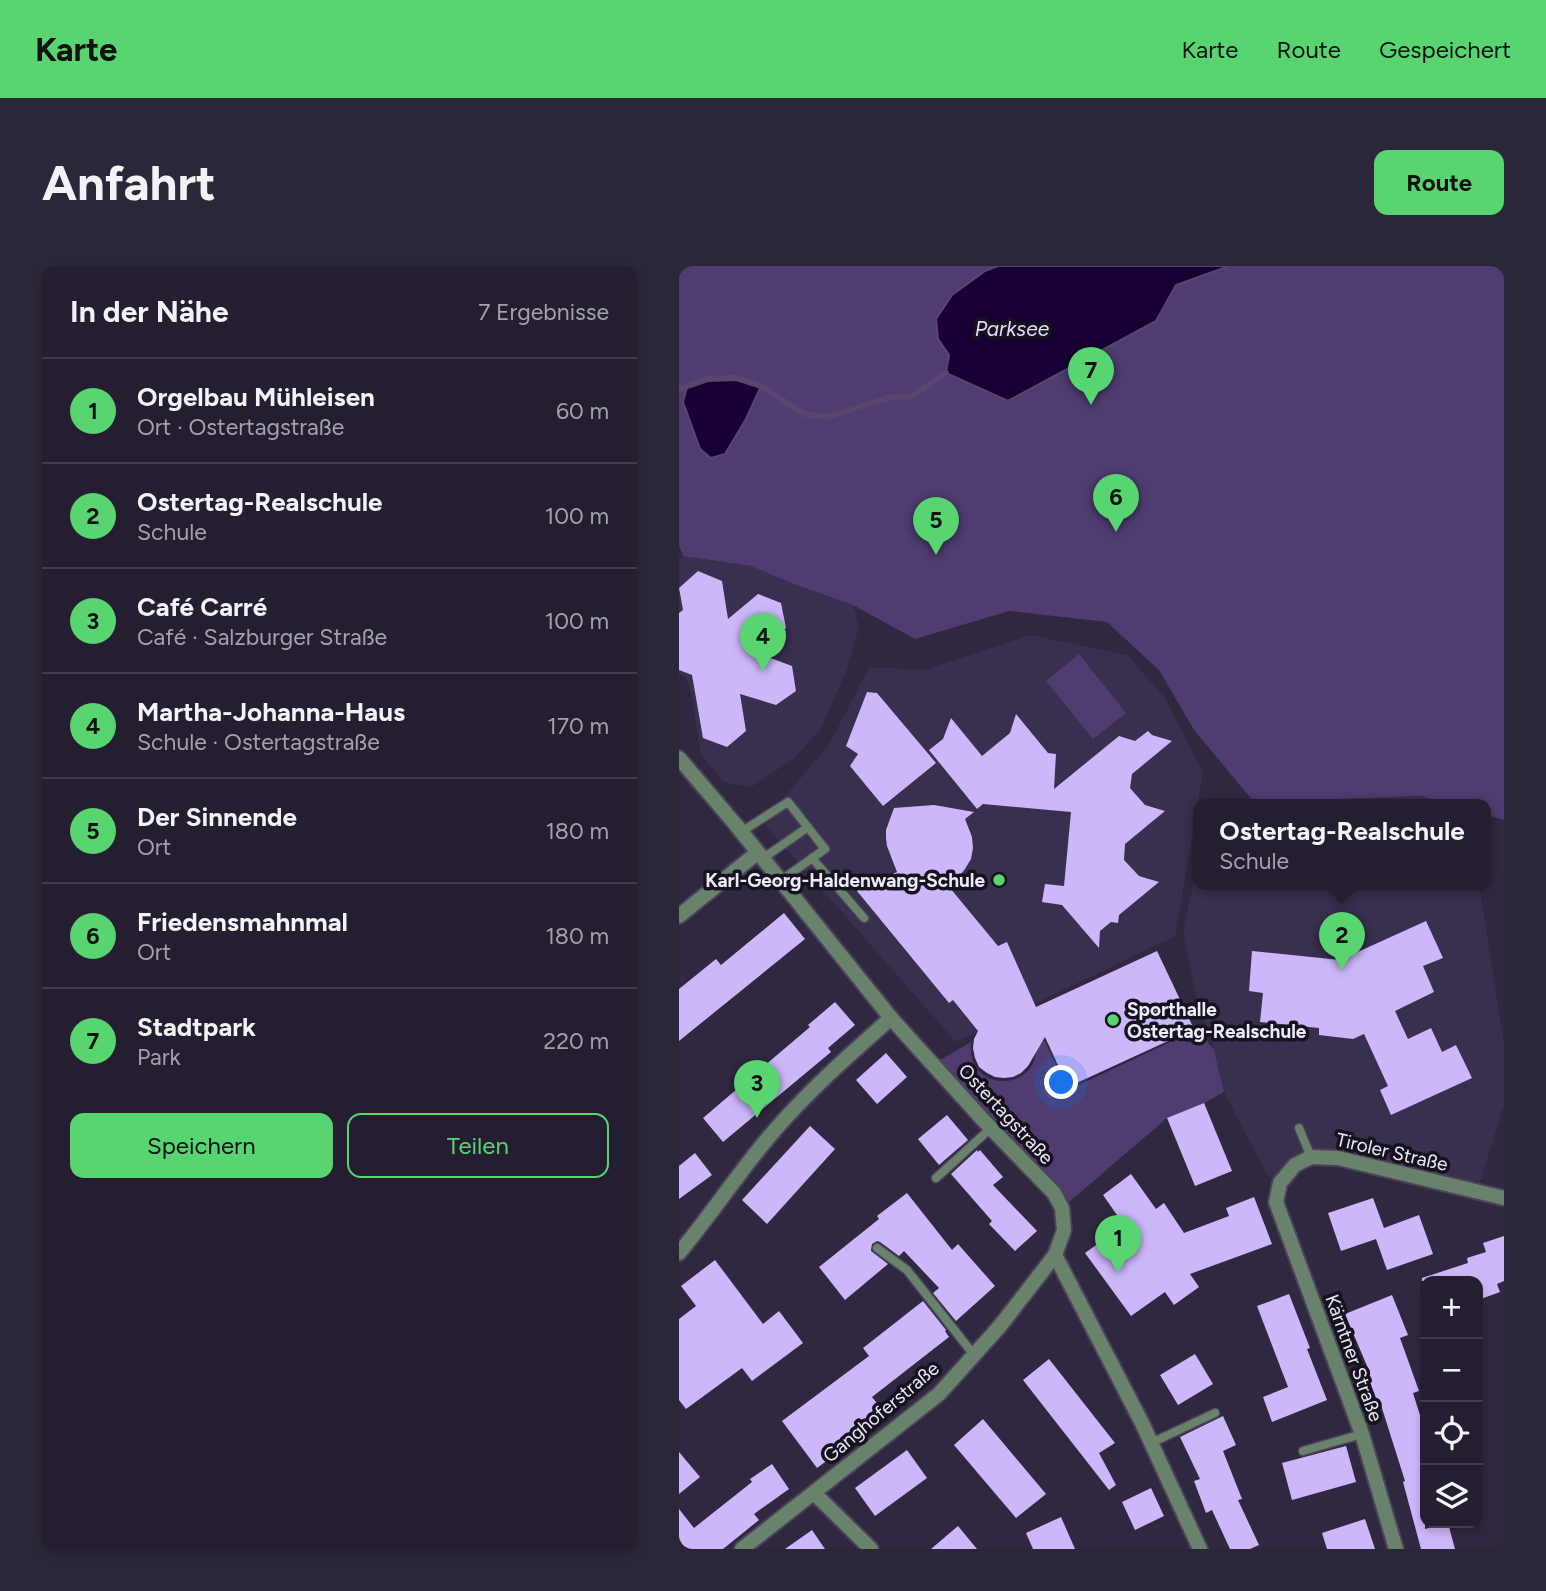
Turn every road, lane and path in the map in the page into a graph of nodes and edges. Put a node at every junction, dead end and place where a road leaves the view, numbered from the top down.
1 (679, 758) edge
2 (808, 827) junction
3 (741, 832) junction
4 (759, 856) junction
5 (812, 858) junction
6 (779, 881) junction
7 (679, 916) edge
8 (864, 918) dead end
9 (891, 1018) junction
10 (991, 1128) junction
11 (1299, 1128) dead end
12 (1311, 1157) junction
13 (936, 1178) dead end
14 (1280, 1183) joint
15 (1504, 1198) edge
16 (877, 1248) dead end
17 (679, 1254) edge
18 (1055, 1255) junction
19 (975, 1355) junction
20 (1215, 1413) dead end
21 (1362, 1434) junction
22 (1151, 1443) junction
23 (1303, 1451) dead end
24 (814, 1493) junction
25 (742, 1549) edge
26 (871, 1549) edge
27 (1200, 1549) edge
28 (1396, 1549) edge

1 - 3 street, Ostertagstraße
2 - 3 lane
2 - 4 lane
2 - 5 lane
3 - 4 street, Ostertagstraße
4 - 6 street, Ostertagstraße
4 - 7 street
5 - 6 lane
5 - 8 lane
6 - 9 street, Ostertagstraße
9 - 10 street, Ostertagstraße
9 - 17 street
10 - 13 lane
10 - 18 street, Ostertagstraße
11 - 12 lane
12 - 14 street, Tiroler Straße
12 - 15 street, Tiroler Straße
14 - 21 street, Kärntner Straße
16 - 19 lane
18 - 19 street, Ganghoferstraße
18 - 22 street
19 - 24 street, Ganghoferstraße
20 - 22 lane
21 - 23 lane
21 - 28 street, Kärntner Straße
22 - 27 street
24 - 25 street, Ganghoferstraße
24 - 26 street

